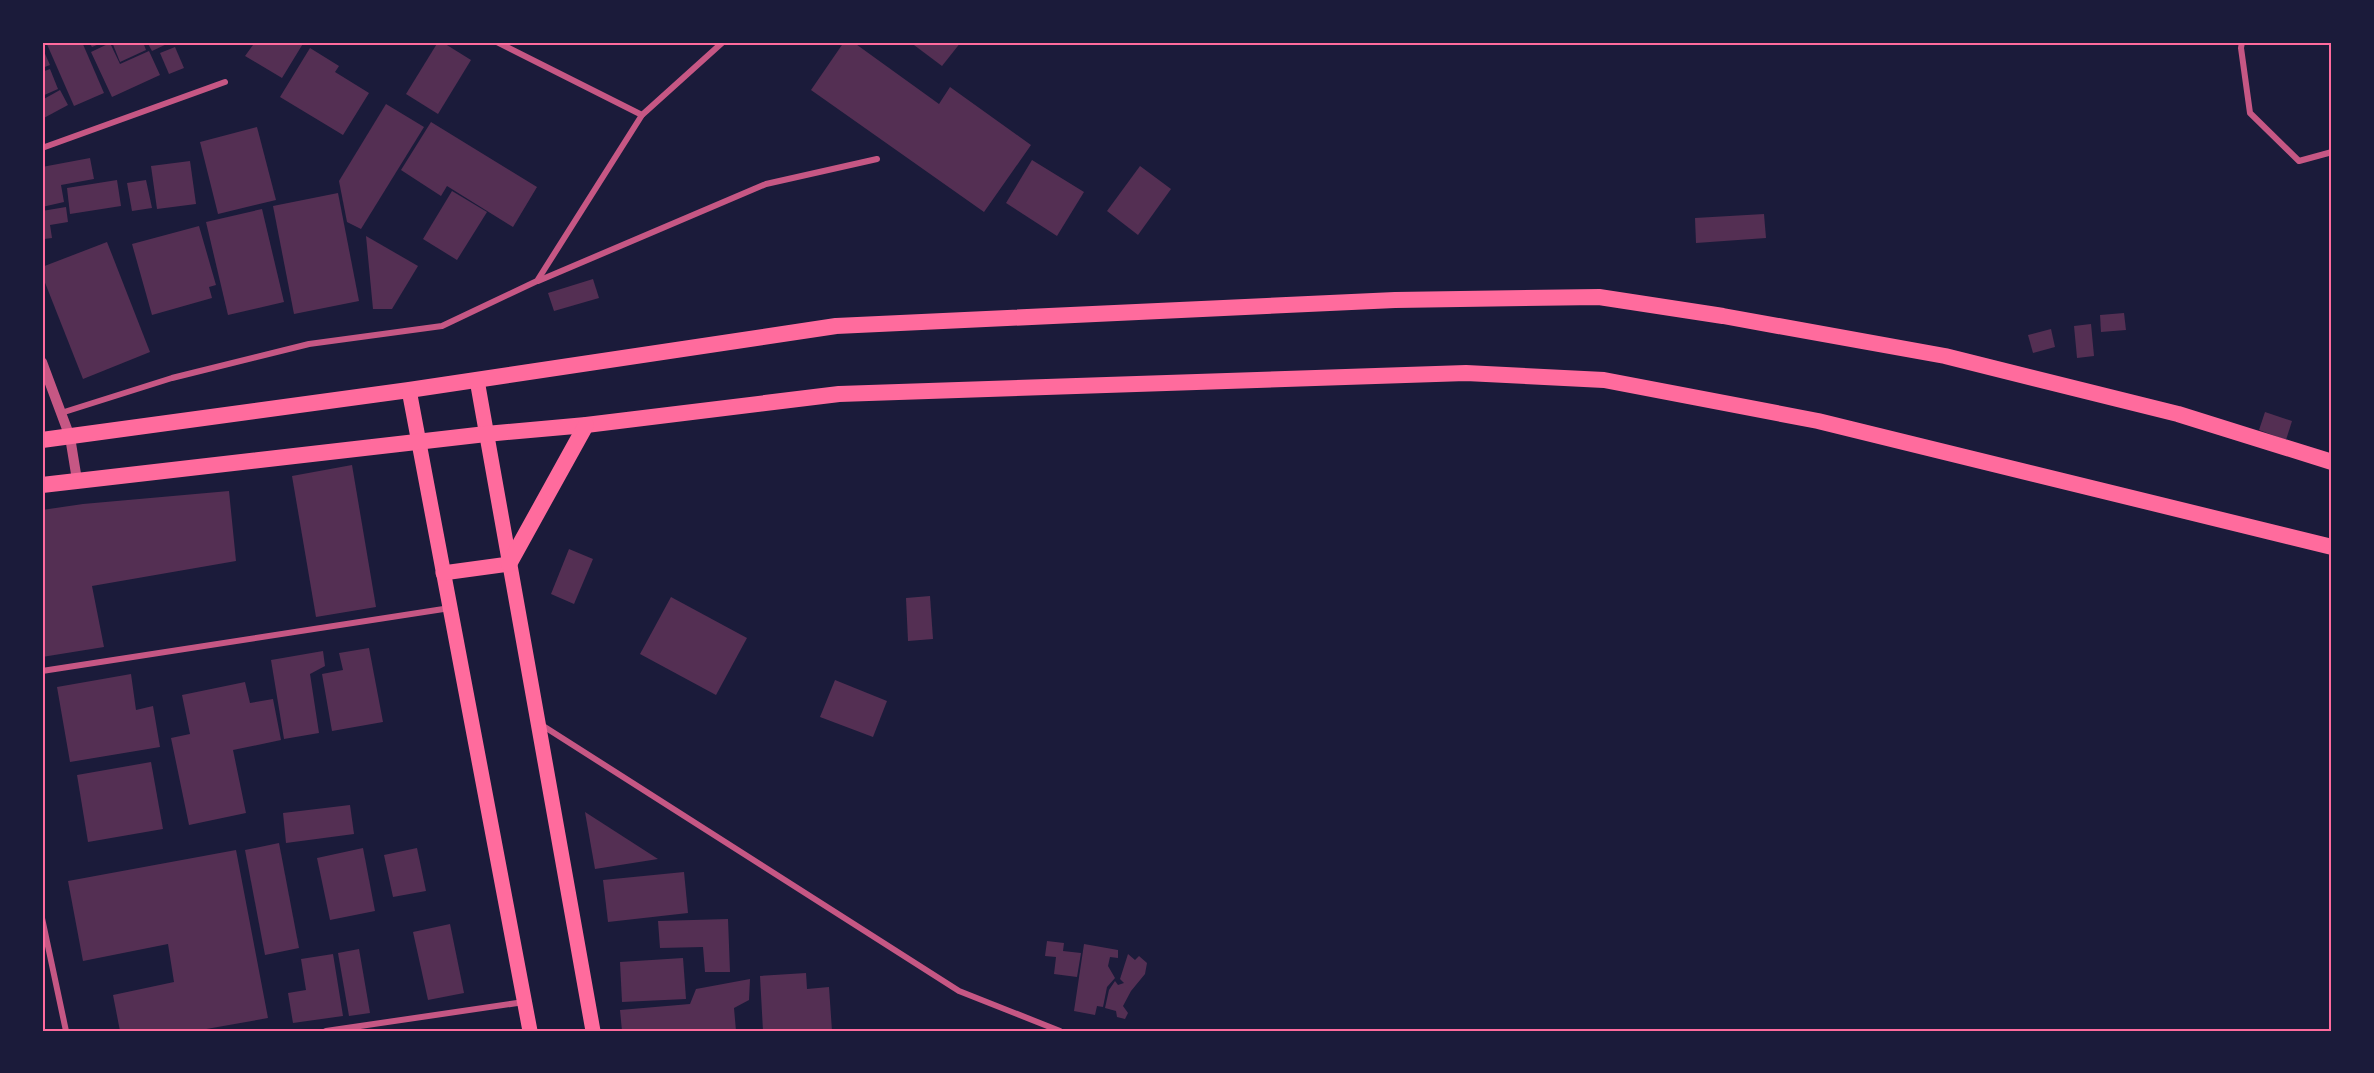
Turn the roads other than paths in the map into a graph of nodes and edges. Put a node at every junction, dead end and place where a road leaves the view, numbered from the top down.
1 (497, 42) edge
2 (723, 42) edge
3 (2242, 42) edge
4 (225, 82) dead end
5 (642, 115) junction
6 (42, 148) edge
7 (2332, 152) edge
8 (877, 159) dead end
9 (537, 281) junction
10 (42, 362) edge
11 (477, 380) junction
12 (409, 390) junction
13 (61, 413) junction
14 (586, 425) junction
15 (486, 434) junction
16 (70, 437) junction
17 (42, 440) edge
18 (418, 442) junction
19 (2332, 462) edge
20 (77, 480) junction
21 (42, 485) edge
22 (2332, 547) edge
23 (509, 564) junction
24 (443, 573) junction
25 (451, 608) junction
26 (42, 671) edge
27 (539, 723) junction
28 (42, 918) edge
29 (44, 936) edge
30 (524, 1002) junction
31 (66, 1031) edge
32 (326, 1031) edge
33 (530, 1031) edge
34 (593, 1031) edge
35 (1060, 1031) edge

1 - 5 street
2 - 5 street
3 - 7 street
4 - 6 street
5 - 9 street
8 - 9 street
9 - 13 street
10 - 13 street
11 - 12 highway
11 - 15 main road
11 - 19 highway
12 - 16 highway
12 - 18 main road
13 - 16 street
14 - 15 highway
14 - 22 highway
14 - 23 highway
15 - 18 highway
15 - 23 main road
16 - 17 highway
16 - 20 street
18 - 20 highway
18 - 24 main road
20 - 21 highway
23 - 24 main road
23 - 27 main road
24 - 25 main road
25 - 26 street
25 - 30 main road
27 - 34 main road
27 - 35 street
28 - 29 street
29 - 31 street
30 - 32 street
30 - 33 main road

